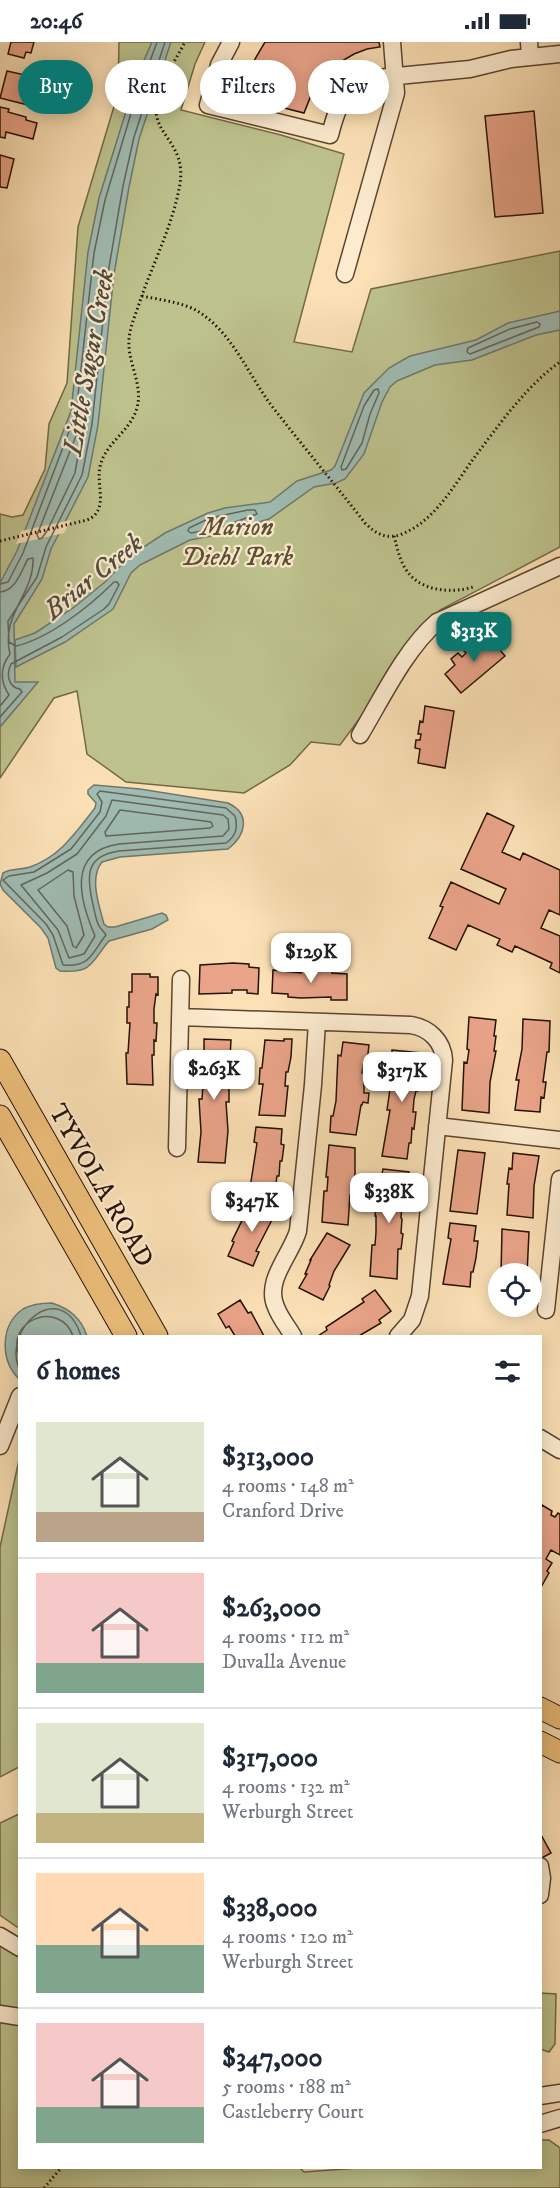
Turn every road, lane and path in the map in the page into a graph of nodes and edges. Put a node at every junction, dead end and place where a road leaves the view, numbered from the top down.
1 (185, 42) edge
2 (231, 42) edge
3 (392, 42) edge
4 (529, 50) edge
5 (560, 54) edge
6 (395, 76) junction
7 (345, 274) dead end
8 (142, 296) junction
9 (560, 362) edge
10 (394, 537) junction
11 (0, 541) edge
12 (560, 567) edge
13 (481, 584) dead end
14 (360, 735) dead end
15 (181, 980) dead end
16 (180, 1017) junction
17 (317, 1022) junction
18 (0, 1060) edge
19 (0, 1116) edge
20 (437, 1126) junction
21 (560, 1140) edge
22 (177, 1148) dead end
23 (560, 1179) edge
24 (546, 1310) dead end
25 (125, 1335) edge
26 (156, 1335) edge
27 (292, 1335) edge
28 (400, 1335) edge
29 (18, 1401) edge
30 (542, 1439) edge
31 (0, 1446) edge
32 (560, 1450) edge
33 (542, 1709) edge
34 (560, 1718) edge
35 (542, 1743) edge
36 (560, 1752) edge
37 (0, 1936) edge
38 (18, 1947) edge
39 (0, 2014) edge
40 (18, 2017) edge
41 (560, 2093) edge
42 (542, 2096) edge
43 (560, 2118) edge
44 (542, 2123) edge
45 (60, 2169) edge
46 (44, 2188) edge

1 - 8 path
2 - 6 street
3 - 6 street
4 - 5 street
4 - 6 street
6 - 7 street
8 - 10 path
8 - 11 path
9 - 10 path
10 - 13 path
12 - 14 street
15 - 16 street
16 - 17 street
16 - 22 street
17 - 20 street
17 - 27 street
18 - 26 main road, TYVOLA ROAD
19 - 25 main road, TYVOLA ROAD
20 - 21 street
20 - 28 street
23 - 24 street
29 - 31 street
30 - 32 street
33 - 34 main road
35 - 36 main road
37 - 38 street
39 - 40 street
41 - 42 street
43 - 44 street
45 - 46 path

